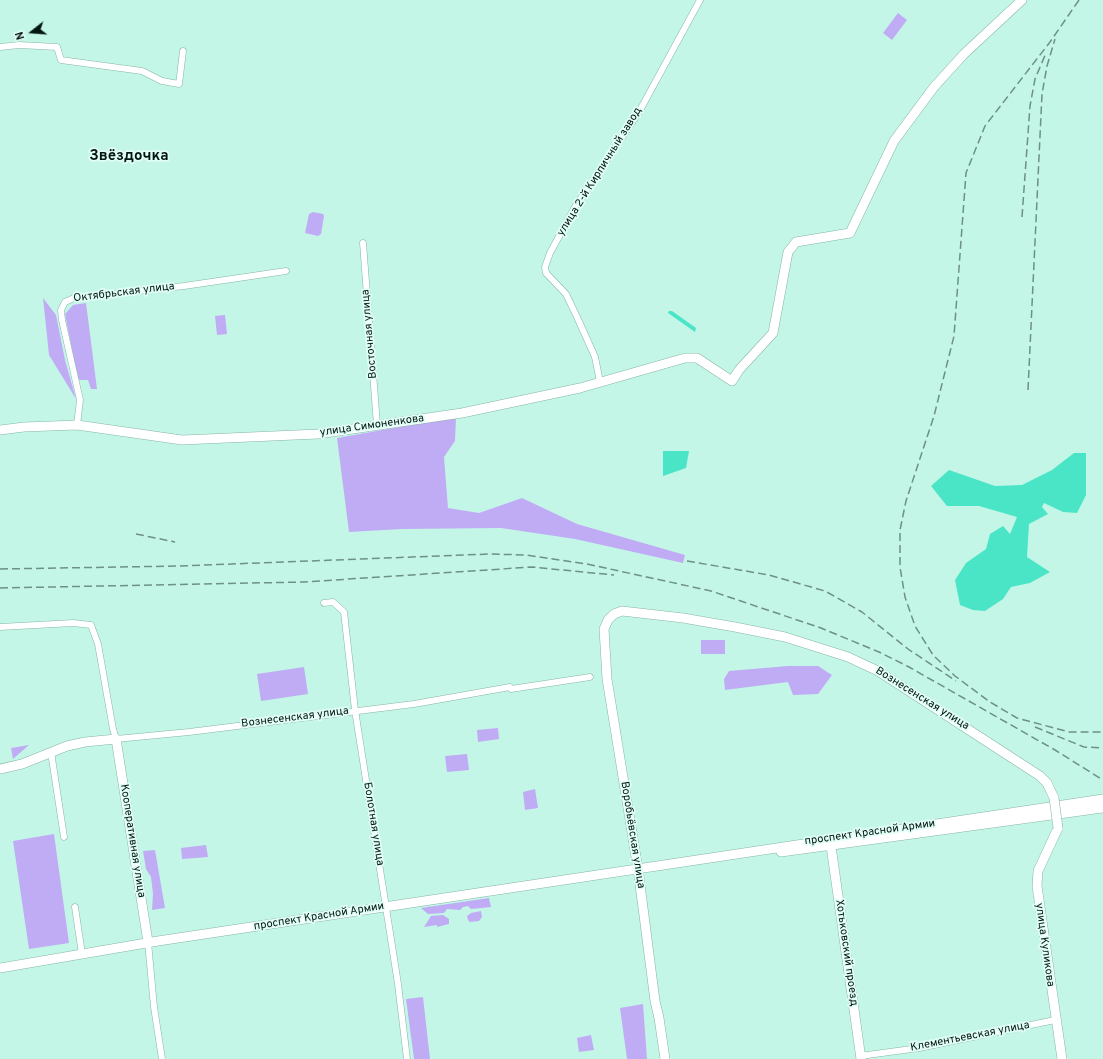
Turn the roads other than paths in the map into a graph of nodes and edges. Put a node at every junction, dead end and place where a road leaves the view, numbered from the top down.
1 (700, 0) edge
2 (1022, 0) edge
3 (0, 47) edge
4 (183, 51) dead end
5 (363, 243) dead end
6 (286, 272) dead end
7 (600, 382) junction
8 (77, 425) junction
9 (377, 425) junction
10 (0, 430) edge
11 (324, 603) dead end
12 (614, 614) joint
13 (0, 627) edge
14 (590, 677) dead end
15 (355, 710) junction
16 (116, 739) junction
17 (51, 752) junction
18 (0, 769) edge
19 (1103, 799) edge
20 (1103, 808) edge
21 (1056, 831) joint
22 (64, 837) dead end
23 (831, 846) junction
24 (638, 869) junction
25 (386, 906) junction
26 (75, 908) dead end
27 (148, 942) junction
28 (82, 954) junction
29 (0, 968) edge
30 (1056, 1024) junction
31 (861, 1058) edge
32 (162, 1059) edge
33 (407, 1059) edge
34 (665, 1059) edge
35 (1062, 1059) edge

1 - 7 street, улица 2-й Кирпичный завод
2 - 7 main road, улица Симоненкова
3 - 4 street
5 - 9 street, Восточная улица
6 - 8 street, Октябрьская улица
7 - 9 main road, улица Симоненкова
8 - 9 main road, улица Симоненкова
8 - 10 main road, улица Симоненкова
11 - 15 street, Болотная улица
12 - 21 main road, Вознесенская улица, bridge
12 - 24 main road, Воробьёвская улица
13 - 16 street, Кооперативная улица
14 - 15 street, Вознесенская улица
15 - 16 street, Вознесенская улица
15 - 25 street, Болотная улица
16 - 17 main road, Вознесенская улица
16 - 27 main road, Кооперативная улица
17 - 18 main road, Вознесенская улица
17 - 22 street
19 - 24 main road, проспект Красной Армии
20 - 23 main road, проспект Красной Армии
21 - 30 main road, улица Куликова
23 - 24 main road, проспект Красной Армии
23 - 31 main road, Хотьковский проезд
24 - 25 main road, проспект Красной Армии
24 - 34 main road, Воробьёвская улица
25 - 27 main road, проспект Красной Армии
25 - 33 street, Болотная улица
26 - 28 street
27 - 28 main road, проспект Красной Армии
27 - 32 street, Кооперативная улица
28 - 29 main road, проспект Красной Армии
30 - 31 street, Клементьевская улица
30 - 35 main road, улица Куликова

